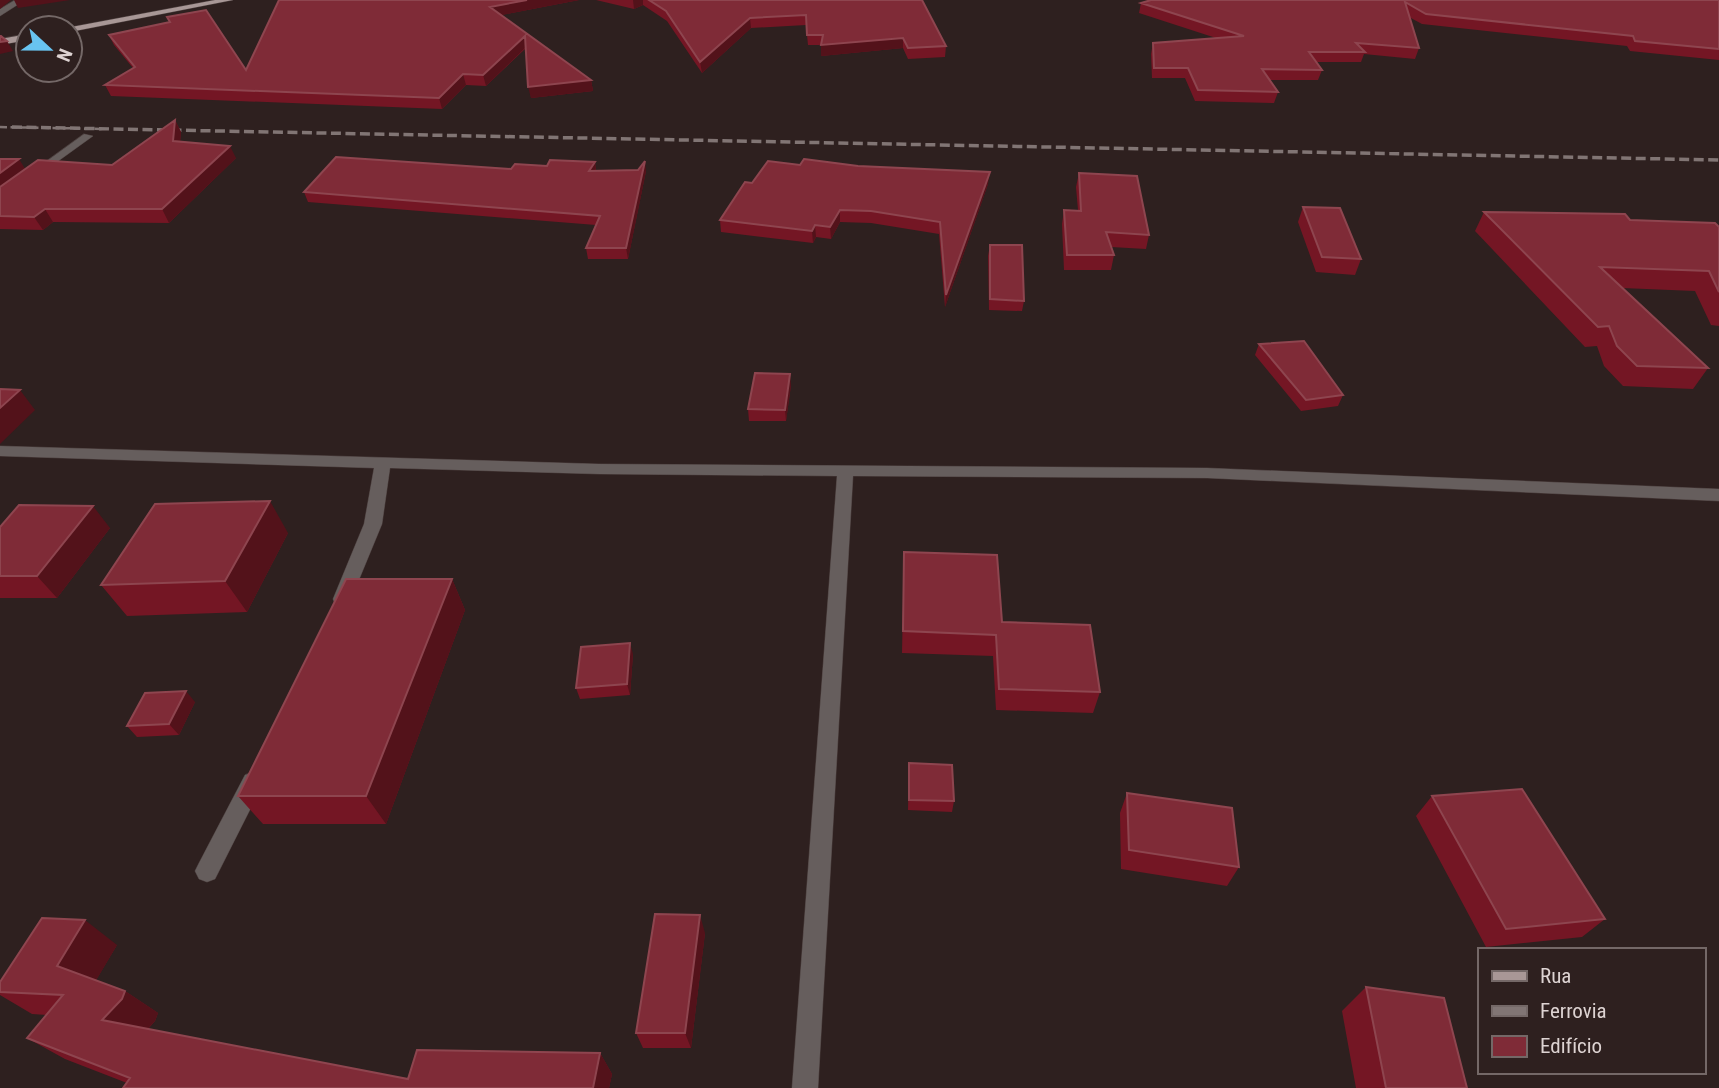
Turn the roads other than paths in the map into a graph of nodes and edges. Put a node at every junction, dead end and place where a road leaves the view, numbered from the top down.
1 (21, 0) edge
2 (229, 0) edge
3 (0, 13) edge
4 (84, 26) edge
5 (88, 136) dead end
6 (0, 200) edge
7 (0, 451) edge
8 (383, 463) junction
9 (845, 471) junction
10 (1719, 495) edge
11 (336, 615) edge
12 (263, 762) edge
13 (207, 871) dead end
14 (805, 1088) edge

1 - 3 street
2 - 4 main road
5 - 6 street
7 - 8 street
8 - 9 street
8 - 11 street
9 - 10 street
9 - 14 street
12 - 13 street

